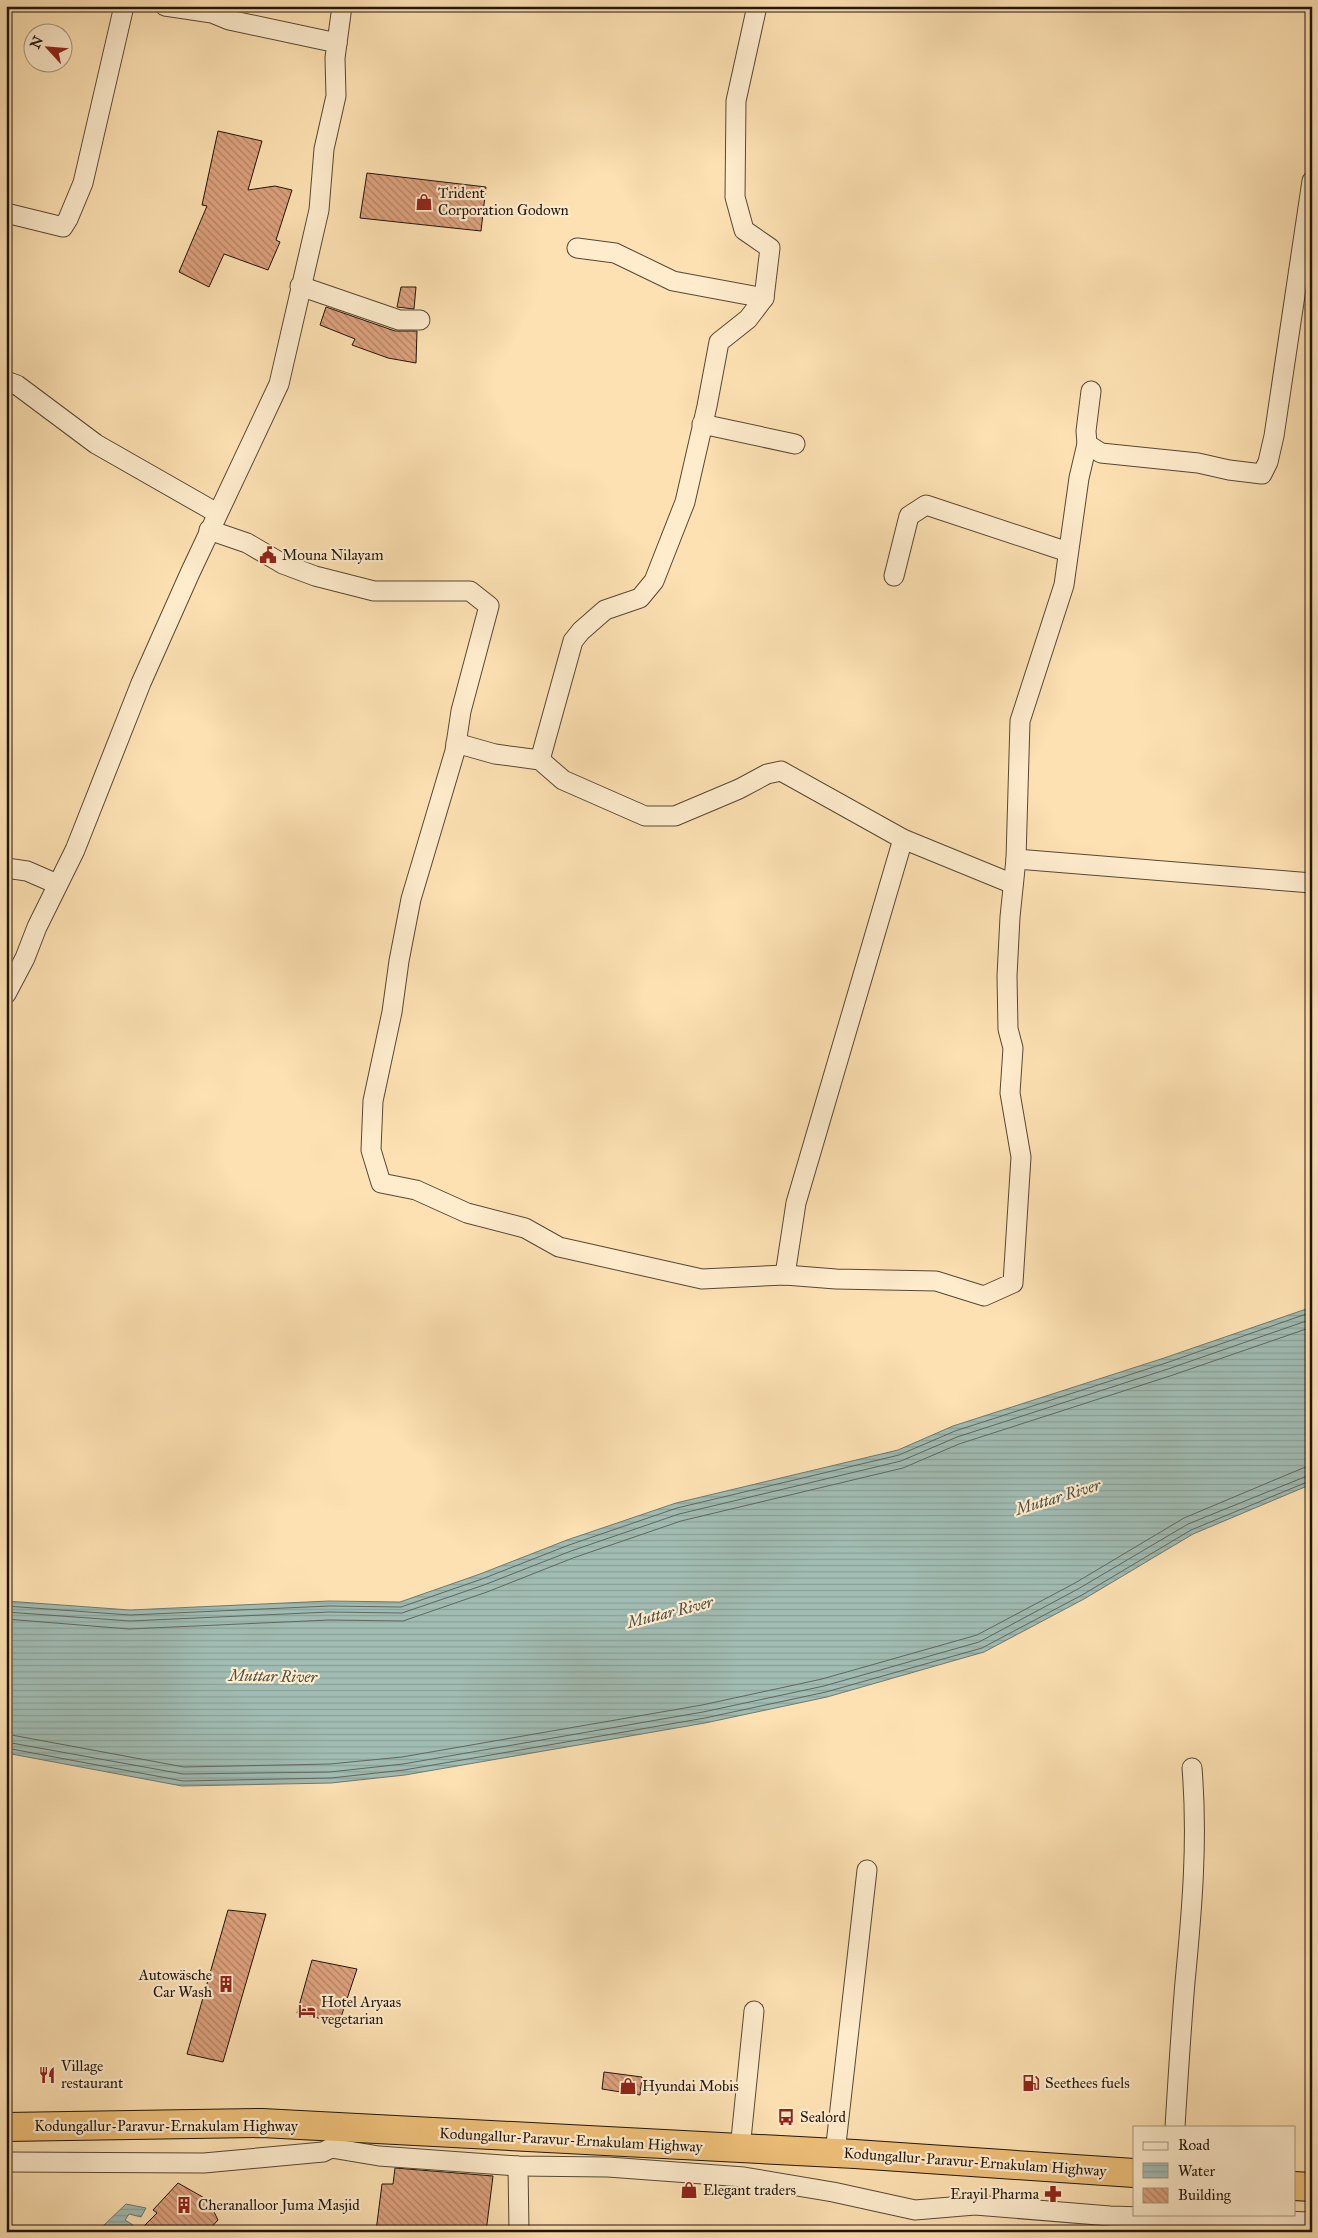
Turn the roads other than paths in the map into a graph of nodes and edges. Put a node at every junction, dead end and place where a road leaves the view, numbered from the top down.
1 (124, 6) edge
2 (165, 6) edge
3 (342, 6) edge
4 (757, 6) edge
5 (337, 43) junction
6 (1312, 181) edge
7 (6, 213) edge
8 (577, 248) dead end
9 (300, 286) junction
10 (764, 298) junction
11 (420, 320) dead end
12 (6, 381) edge
13 (1091, 391) dead end
14 (702, 424) junction
15 (795, 444) dead end
16 (1088, 444) junction
17 (213, 522) junction
18 (1068, 552) junction
19 (894, 576) dead end
20 (456, 743) junction
21 (540, 760) junction
22 (903, 839) junction
23 (1016, 859) junction
24 (6, 868) edge
25 (1312, 883) edge
26 (57, 884) junction
27 (1013, 884) junction
28 (6, 994) edge
29 (785, 1275) junction
30 (1192, 1768) dead end
31 (867, 1870) dead end
32 (754, 2011) dead end
33 (1175, 2126) edge
34 (6, 2127) edge
35 (740, 2149) junction
36 (835, 2153) junction
37 (6, 2162) edge
38 (518, 2166) junction
39 (1133, 2173) edge
40 (1296, 2186) edge
41 (1312, 2187) edge
42 (1312, 2222) edge
43 (519, 2232) edge

1 - 7 street
2 - 5 street
3 - 5 street
4 - 10 street
5 - 9 street
6 - 16 street
8 - 10 street
9 - 11 street
9 - 17 street
10 - 14 street
12 - 17 street
13 - 16 street
14 - 15 street
14 - 21 street
16 - 18 street
17 - 20 street
17 - 26 street
18 - 19 street
18 - 23 street
20 - 21 street
20 - 29 street
21 - 22 street
22 - 27 street
22 - 29 street
23 - 25 street
23 - 27 street
24 - 26 street
26 - 28 street
27 - 29 street
30 - 33 street
31 - 36 street
32 - 35 street
34 - 35 highway, Kodungallur-Paravur-Ernakulam Highway
35 - 36 highway, Kodungallur-Paravur-Ernakulam Highway
36 - 39 highway, Kodungallur-Paravur-Ernakulam Highway
37 - 38 street
38 - 42 street
38 - 43 street
40 - 41 highway

